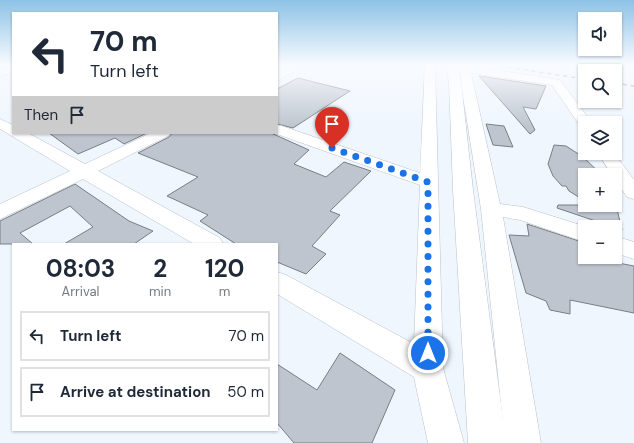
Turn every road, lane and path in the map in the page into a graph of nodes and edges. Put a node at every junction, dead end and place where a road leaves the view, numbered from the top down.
1 (430, 86) edge
2 (455, 86) edge
3 (463, 86) edge
4 (559, 86) edge
5 (580, 116) edge
6 (0, 123) edge
7 (278, 129) edge
8 (12, 130) edge
9 (19, 134) edge
10 (161, 134) edge
11 (611, 160) edge
12 (85, 171) junction
13 (428, 182) junction
14 (634, 193) edge
15 (491, 209) junction
16 (0, 212) edge
17 (578, 232) edge
18 (210, 243) edge
19 (622, 247) edge
20 (634, 251) edge
21 (278, 283) edge
22 (428, 368) junction
23 (446, 443) edge
24 (488, 443) edge
25 (523, 443) edge

1 - 13 street
2 - 24 street, bridge
3 - 15 street
4 - 5 street
6 - 8 street
7 - 13 street
9 - 12 street
10 - 12 street
11 - 14 street
12 - 16 street
12 - 18 street
13 - 22 street
15 - 17 street
15 - 25 street
19 - 20 street
21 - 22 street
22 - 23 street

